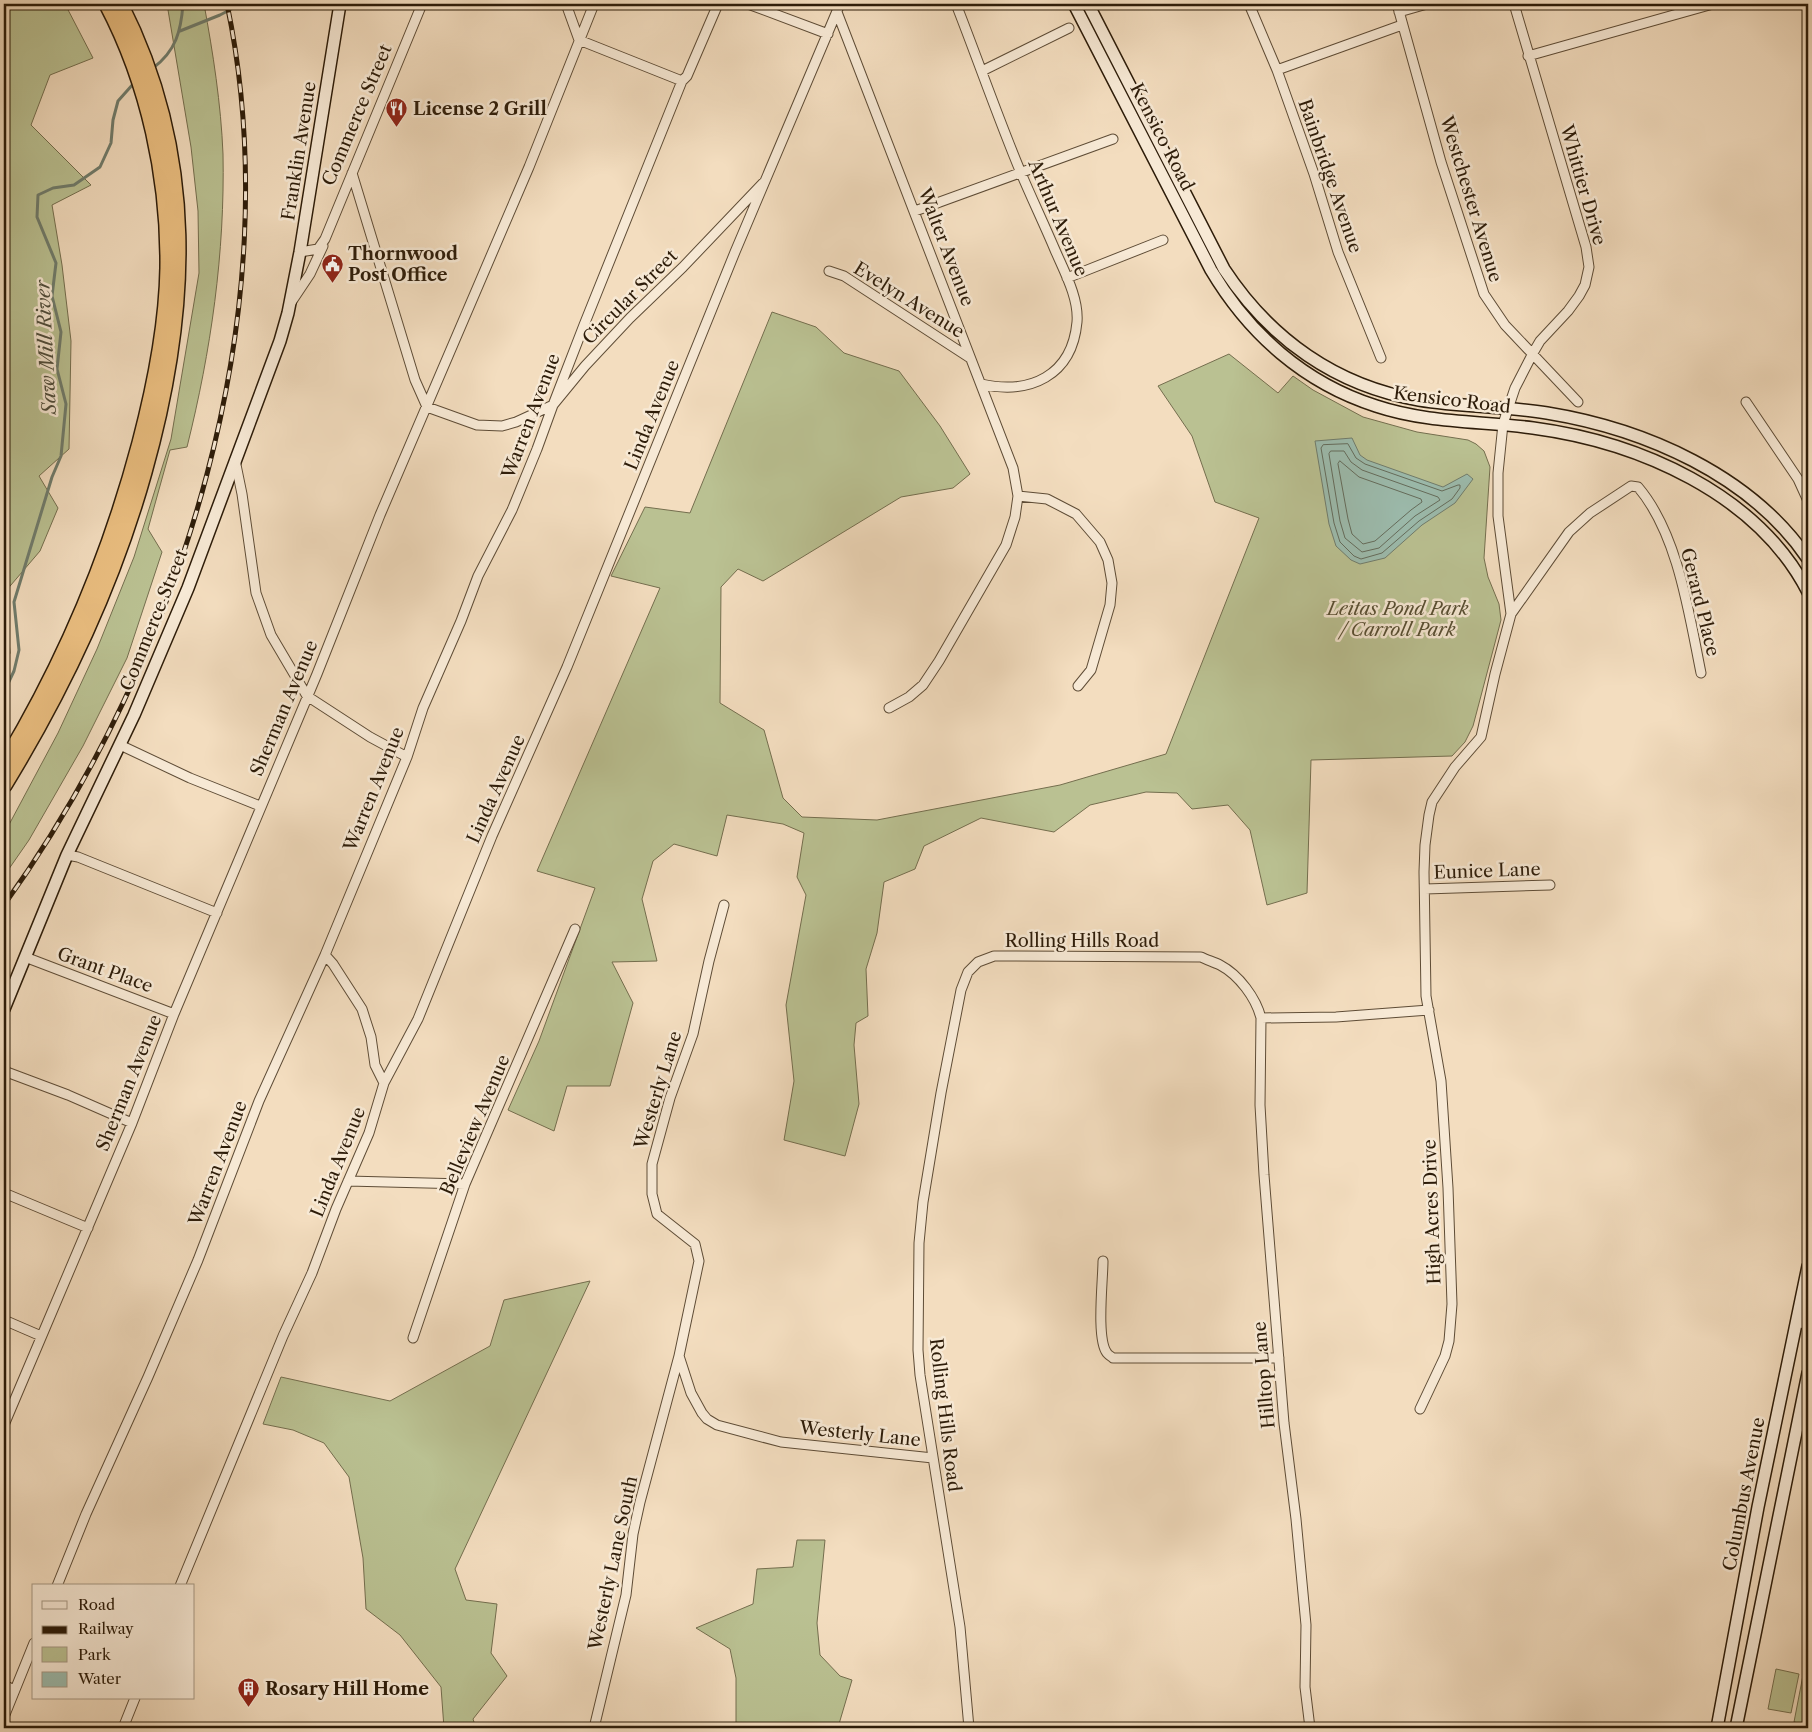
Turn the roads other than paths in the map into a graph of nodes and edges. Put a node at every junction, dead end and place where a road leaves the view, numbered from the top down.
1 (107, 4) edge
2 (120, 4) edge
3 (340, 4) edge
4 (422, 4) edge
5 (566, 4) edge
6 (594, 4) edge
7 (718, 4) edge
8 (748, 4) edge
9 (956, 4) edge
10 (1074, 4) edge
11 (1088, 4) edge
12 (1249, 4) edge
13 (1427, 4) edge
14 (1514, 4) edge
15 (1713, 4) edge
16 (839, 8) edge
17 (1398, 8) edge
18 (1402, 25) junction
19 (1069, 28) dead end
20 (828, 34) junction
21 (579, 40) junction
22 (1528, 56) junction
23 (139, 62) junction
24 (1276, 70) junction
25 (982, 71) junction
26 (682, 82) junction
27 (148, 92) junction
28 (1113, 139) dead end
29 (352, 173) junction
30 (1021, 173) junction
31 (767, 179) junction
32 (915, 211) junction
33 (325, 239) junction
34 (1163, 240) dead end
35 (300, 252) junction
36 (829, 271) dead end
37 (1067, 278) junction
38 (290, 304) junction
39 (1533, 354) junction
40 (971, 358) junction
41 (1381, 358) dead end
42 (981, 384) junction
43 (1578, 402) dead end
44 (1746, 402) dead end
45 (552, 405) junction
46 (428, 407) junction
47 (1505, 416) junction
48 (235, 460) junction
49 (1018, 496) junction
50 (1808, 502) edge
51 (1807, 555) edge
52 (1791, 564) junction
53 (1808, 592) edge
54 (1511, 614) junction
55 (1701, 673) dead end
56 (1078, 686) dead end
57 (307, 696) junction
58 (889, 708) dead end
59 (120, 745) junction
60 (406, 757) junction
61 (4, 764) edge
62 (4, 785) edge
63 (260, 806) junction
64 (67, 855) junction
65 (1550, 884) dead end
66 (1425, 889) junction
67 (724, 905) dead end
68 (217, 914) junction
69 (575, 929) dead end
70 (325, 955) junction
71 (25, 957) junction
72 (4, 1009) edge
73 (1429, 1010) junction
74 (174, 1014) junction
75 (1261, 1018) junction
76 (4, 1071) edge
77 (384, 1083) junction
78 (132, 1123) junction
79 (348, 1181) junction
80 (465, 1184) junction
81 (4, 1193) edge
82 (88, 1228) junction
83 (1103, 1261) dead end
84 (1808, 1266) edge
85 (1803, 1318) edge
86 (4, 1320) edge
87 (41, 1336) junction
88 (413, 1338) dead end
89 (679, 1356) junction
90 (1279, 1358) junction
91 (1808, 1373) edge
92 (1420, 1409) dead end
93 (4, 1425) edge
94 (658, 1433) joint
95 (933, 1458) junction
96 (58, 1584) edge
97 (181, 1584) edge
98 (32, 1647) edge
99 (4, 1685) edge
100 (14, 1690) junction
101 (135, 1700) edge
102 (4, 1717) edge
103 (123, 1728) edge
104 (594, 1728) edge
105 (969, 1728) edge
106 (1310, 1728) edge
107 (1717, 1728) edge
108 (1736, 1728) edge

1 - 23 highway
2 - 23 highway
3 - 35 street, Franklin Avenue
4 - 29 street, Commerce Street
5 - 21 street
6 - 21 street, Sherman Avenue
7 - 26 street, Warren Avenue
8 - 20 street
9 - 25 street, Arthur Avenue
10 - 47 street, Kensico Road
11 - 47 street, Kensico Road
12 - 24 street, Bainbridge Avenue
13 - 17 street
14 - 22 street, Whittier Drive
15 - 22 street
16 - 20 street, Linda Avenue
16 - 32 street, Walter Avenue
17 - 18 street, Westchester Avenue
18 - 24 street
18 - 39 street, Westchester Avenue
19 - 25 street
20 - 31 street, Linda Avenue
21 - 26 street
21 - 46 street, Sherman Avenue
22 - 39 street, Whittier Drive
23 - 27 highway
24 - 41 street, Bainbridge Avenue
25 - 30 street, Arthur Avenue
26 - 45 street, Warren Avenue
27 - 61 highway
27 - 62 highway
28 - 30 street
29 - 33 street, Commerce Street
29 - 46 street
30 - 32 street
30 - 37 street, Arthur Avenue
31 - 45 street, Circular Street
31 - 77 street, Linda Avenue
32 - 40 street, Walter Avenue
33 - 35 street
33 - 38 street, Commerce Street
34 - 37 street
35 - 38 street, Franklin Avenue
36 - 40 street, Evelyn Avenue
37 - 42 street, Arthur Avenue
38 - 48 street, Commerce Street
39 - 43 street, Westchester Avenue
39 - 47 street, Whittier Drive
40 - 42 street, Walter Avenue
42 - 49 street, Walter Avenue
44 - 50 street
45 - 46 street, Circular Street
45 - 60 street, Warren Avenue
46 - 57 street, Sherman Avenue
47 - 51 street, Kensico Road
47 - 52 street, Kensico Road
47 - 54 street
48 - 57 street
48 - 59 street, Commerce Street
49 - 56 street
49 - 58 street, Walter Avenue
51 - 52 street
52 - 53 street
54 - 55 street, Gerard Place
54 - 66 street
57 - 60 street
57 - 63 street, Sherman Avenue
59 - 63 street
59 - 64 street, Commerce Street
60 - 70 street, Warren Avenue
63 - 68 street, Sherman Avenue
64 - 68 street
64 - 71 street, Commerce Street
65 - 66 street, Eunice Lane
66 - 73 street
67 - 89 street, Westerly Lane
68 - 74 street, Sherman Avenue
69 - 80 street, Belleview Avenue
70 - 77 street
70 - 96 street, Warren Avenue
71 - 72 street, Commerce Street
71 - 74 street, Grant Place
73 - 75 street
73 - 92 street, High Acres Drive
74 - 78 street, Sherman Avenue
75 - 90 street, Hilltop Lane
75 - 95 street, Rolling Hills Road
76 - 78 street
77 - 79 street, Linda Avenue
78 - 82 street, Sherman Avenue
79 - 80 street
79 - 97 street, Linda Avenue
80 - 88 street, Belleview Avenue
81 - 82 street
82 - 87 street, Sherman Avenue
83 - 90 street
84 - 85 street, Columbus Avenue
85 - 107 street, Columbus Avenue
86 - 87 street
87 - 93 street, Sherman Avenue
89 - 94 street, Westerly Lane
89 - 95 street, Westerly Lane
90 - 106 street, Hilltop Lane
91 - 108 street
94 - 104 street, Westerly Lane South
95 - 105 street, Rolling Hills Road
98 - 100 street
99 - 100 street
100 - 102 street
101 - 103 street

